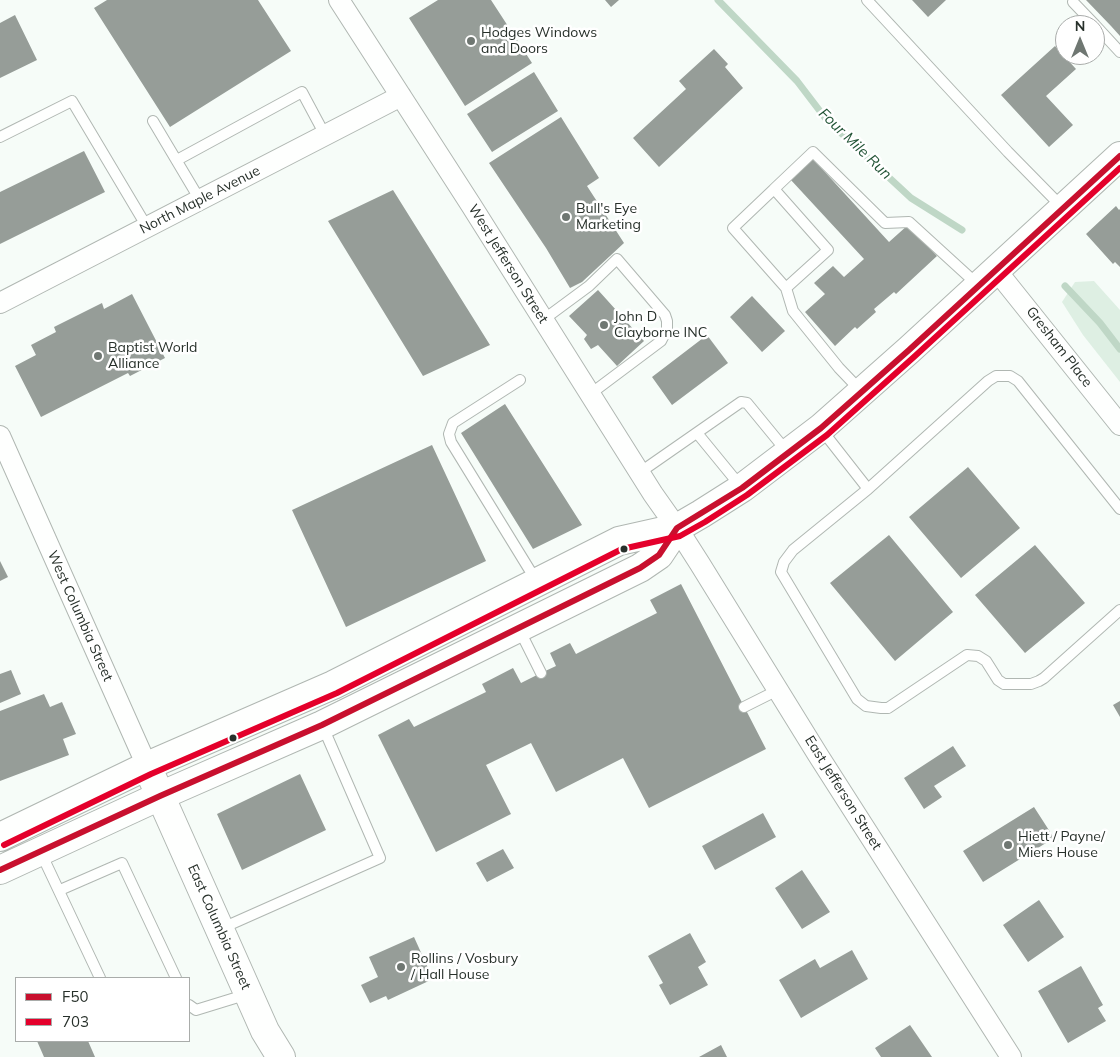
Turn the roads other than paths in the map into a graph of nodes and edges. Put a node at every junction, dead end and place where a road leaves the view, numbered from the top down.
1 (339, 0) edge
2 (867, 0) edge
3 (1073, 2) dead end
4 (1085, 15) edge
5 (1105, 36) edge
6 (1120, 52) edge
7 (401, 96) junction
8 (153, 121) dead end
9 (325, 135) junction
10 (0, 137) edge
11 (1120, 156) edge
12 (177, 160) junction
13 (774, 189) junction
14 (200, 200) junction
15 (1068, 204) junction
16 (146, 227) junction
17 (987, 278) junction
18 (786, 288) junction
19 (0, 304) edge
20 (543, 320) junction
21 (520, 380) dead end
22 (862, 392) junction
23 (589, 395) junction
24 (1120, 425) edge
25 (821, 428) junction
26 (697, 433) junction
27 (0, 436) edge
28 (789, 453) junction
29 (639, 473) junction
30 (742, 488) junction
31 (868, 489) junction
32 (1116, 497) edge
33 (1120, 509) edge
34 (677, 528) junction
35 (537, 582) junction
36 (553, 610) junction
37 (1120, 610) edge
38 (518, 628) junction
39 (541, 673) dead end
40 (778, 690) junction
41 (744, 707) dead end
42 (322, 725) junction
43 (146, 766) junction
44 (160, 796) junction
45 (0, 837) edge
46 (41, 852) junction
47 (0, 870) edge
48 (60, 890) junction
49 (219, 929) junction
50 (100, 977) edge
51 (176, 977) edge
52 (248, 994) junction
53 (190, 1005) edge
54 (281, 1057) edge
55 (1012, 1057) edge

1 - 7 street, West Jefferson Street
2 - 15 lane
3 - 4 lane
5 - 6 lane
7 - 9 street, North Maple Avenue
7 - 20 street, West Jefferson Street
8 - 12 lane
9 - 12 lane
9 - 14 street, North Maple Avenue
10 - 16 lane
11 - 15 main road
12 - 14 lane
13 - 17 lane
13 - 18 lane
13 - 18 lane
14 - 16 street, North Maple Avenue
15 - 17 main road
16 - 19 street, North Maple Avenue
17 - 22 main road
17 - 24 street, Gresham Place
18 - 22 lane
20 - 23 street, West Jefferson Street
20 - 23 lane
21 - 35 lane
22 - 25 main road
23 - 29 street, West Jefferson Street
25 - 28 main road
25 - 31 lane
26 - 28 lane
26 - 29 lane
26 - 30 lane
27 - 43 street, West Columbia Street
28 - 30 main road
29 - 34 street, West Jefferson Street
30 - 34 main road
31 - 32 lane
31 - 37 lane
32 - 33 lane
34 - 35 main road
34 - 36 main road
34 - 40 street, East Jefferson Street
35 - 36 main road
35 - 43 main road
36 - 38 main road
38 - 39 lane
38 - 42 main road
40 - 41 lane
40 - 55 street, East Jefferson Street
42 - 44 main road
42 - 49 lane
43 - 44 main road, West Columbia Street
43 - 45 main road
44 - 46 main road
44 - 49 main road, East Columbia Street
46 - 47 main road
46 - 48 lane
48 - 50 lane
48 - 51 lane
49 - 52 main road, East Columbia Street
52 - 53 lane
52 - 54 main road, East Columbia Street

